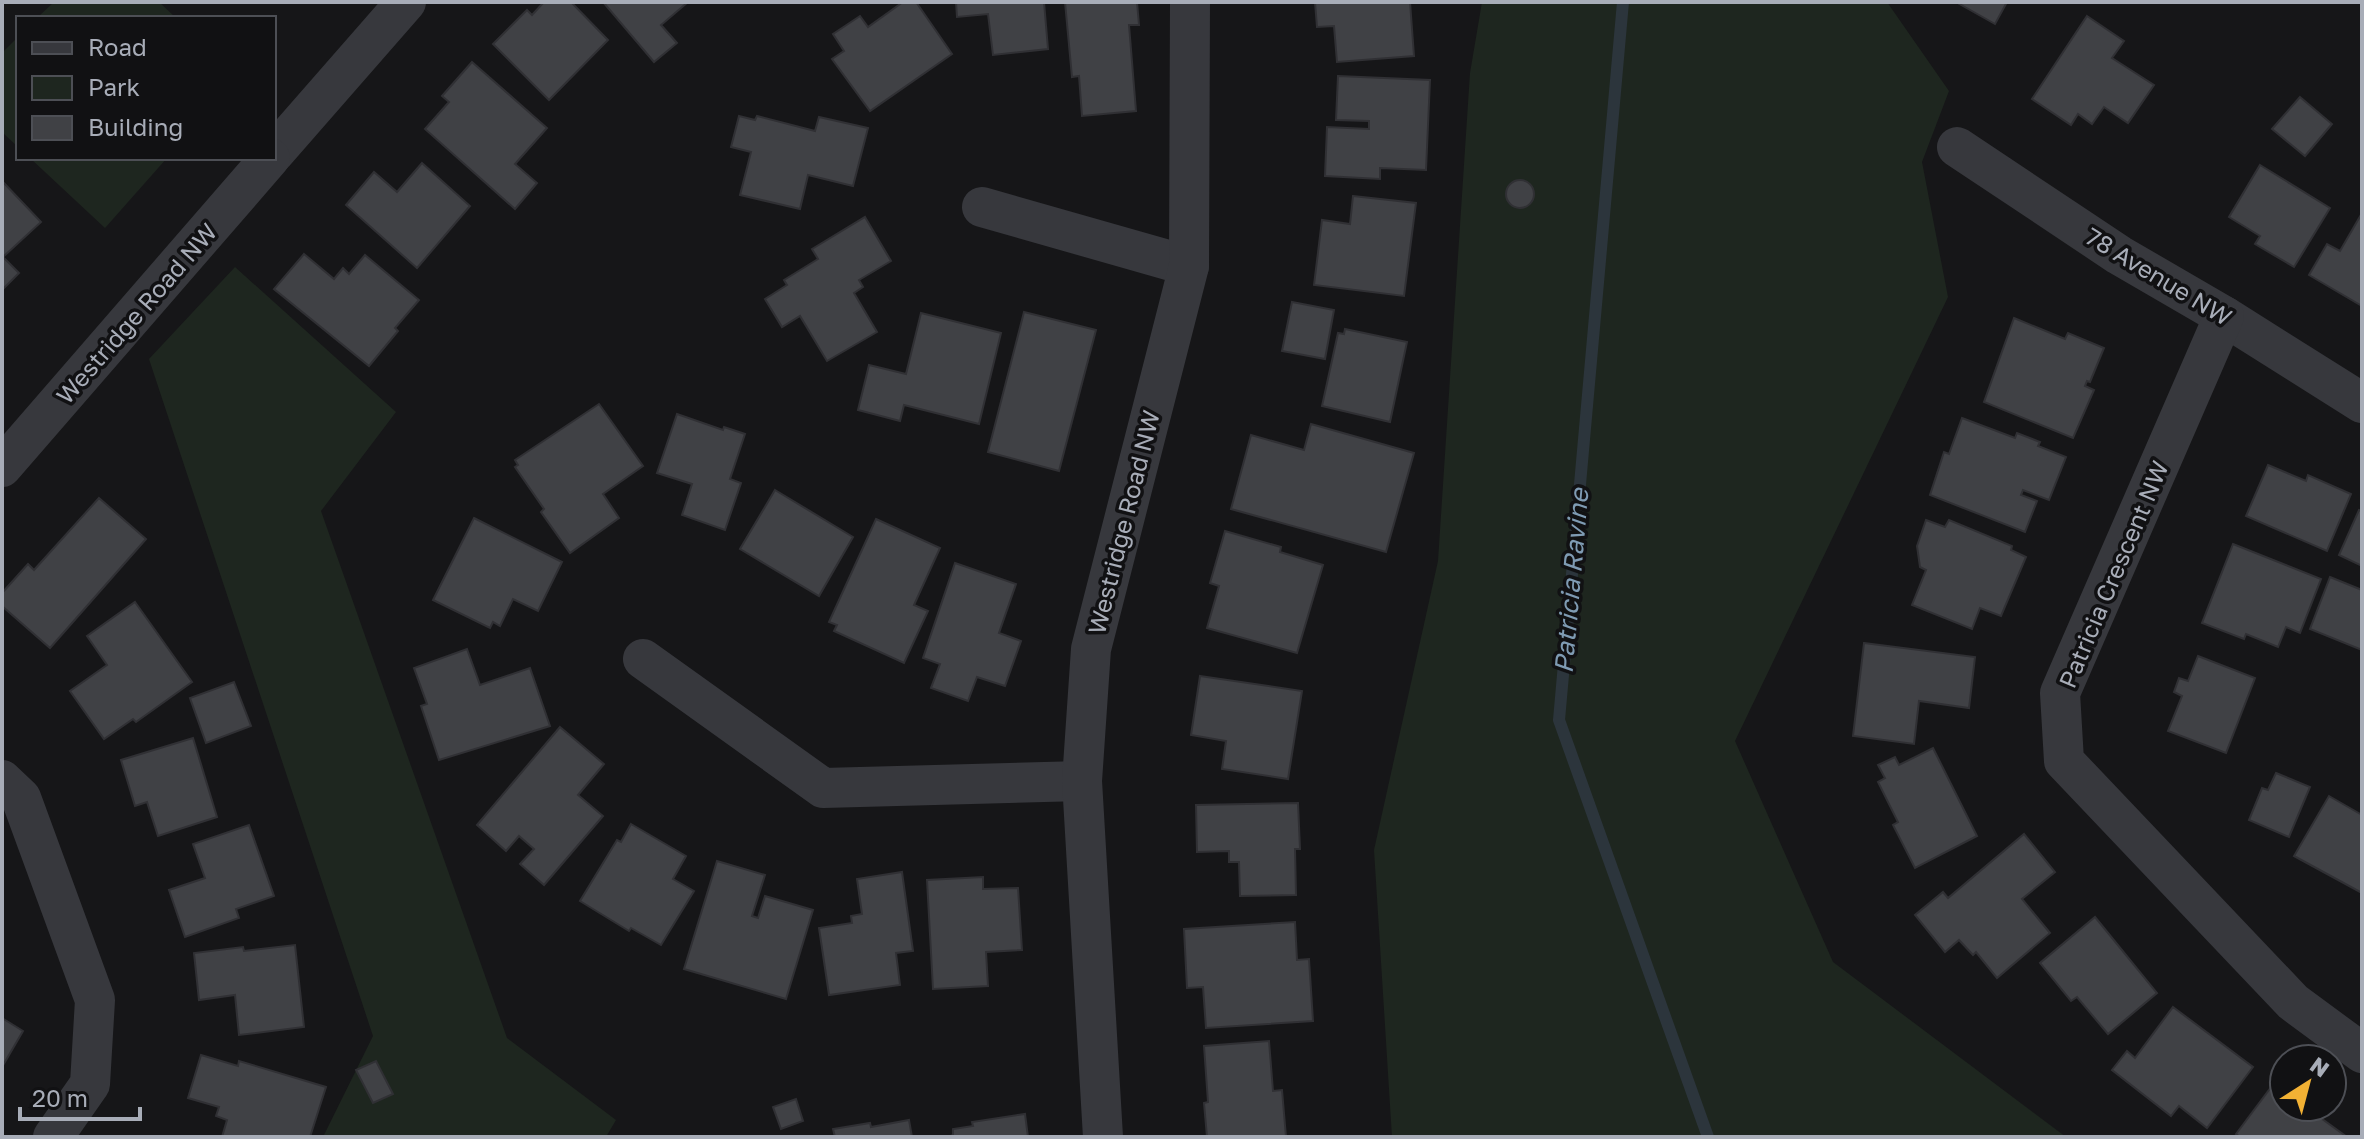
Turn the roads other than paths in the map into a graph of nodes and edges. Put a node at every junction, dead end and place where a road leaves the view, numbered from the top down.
1 (406, 2) edge
2 (1190, 2) edge
3 (1957, 147) dead end
4 (276, 151) edge
5 (268, 160) edge
6 (982, 207) dead end
7 (1189, 266) junction
8 (2224, 316) junction
9 (2362, 403) edge
10 (2, 467) edge
11 (643, 659) dead end
12 (2, 780) edge
13 (1082, 781) junction
14 (2362, 1053) edge
15 (53, 1137) edge
16 (1103, 1137) edge

1 - 4 street
2 - 7 street, Westridge Road NW
3 - 8 street, 78 Avenue NW
5 - 10 street, Westridge Road NW
6 - 7 street
7 - 13 street, Westridge Road NW
8 - 9 street, 78 Avenue NW
8 - 14 street, Patricia Crescent NW
11 - 13 street
12 - 15 street
13 - 16 street, Westridge Road NW

